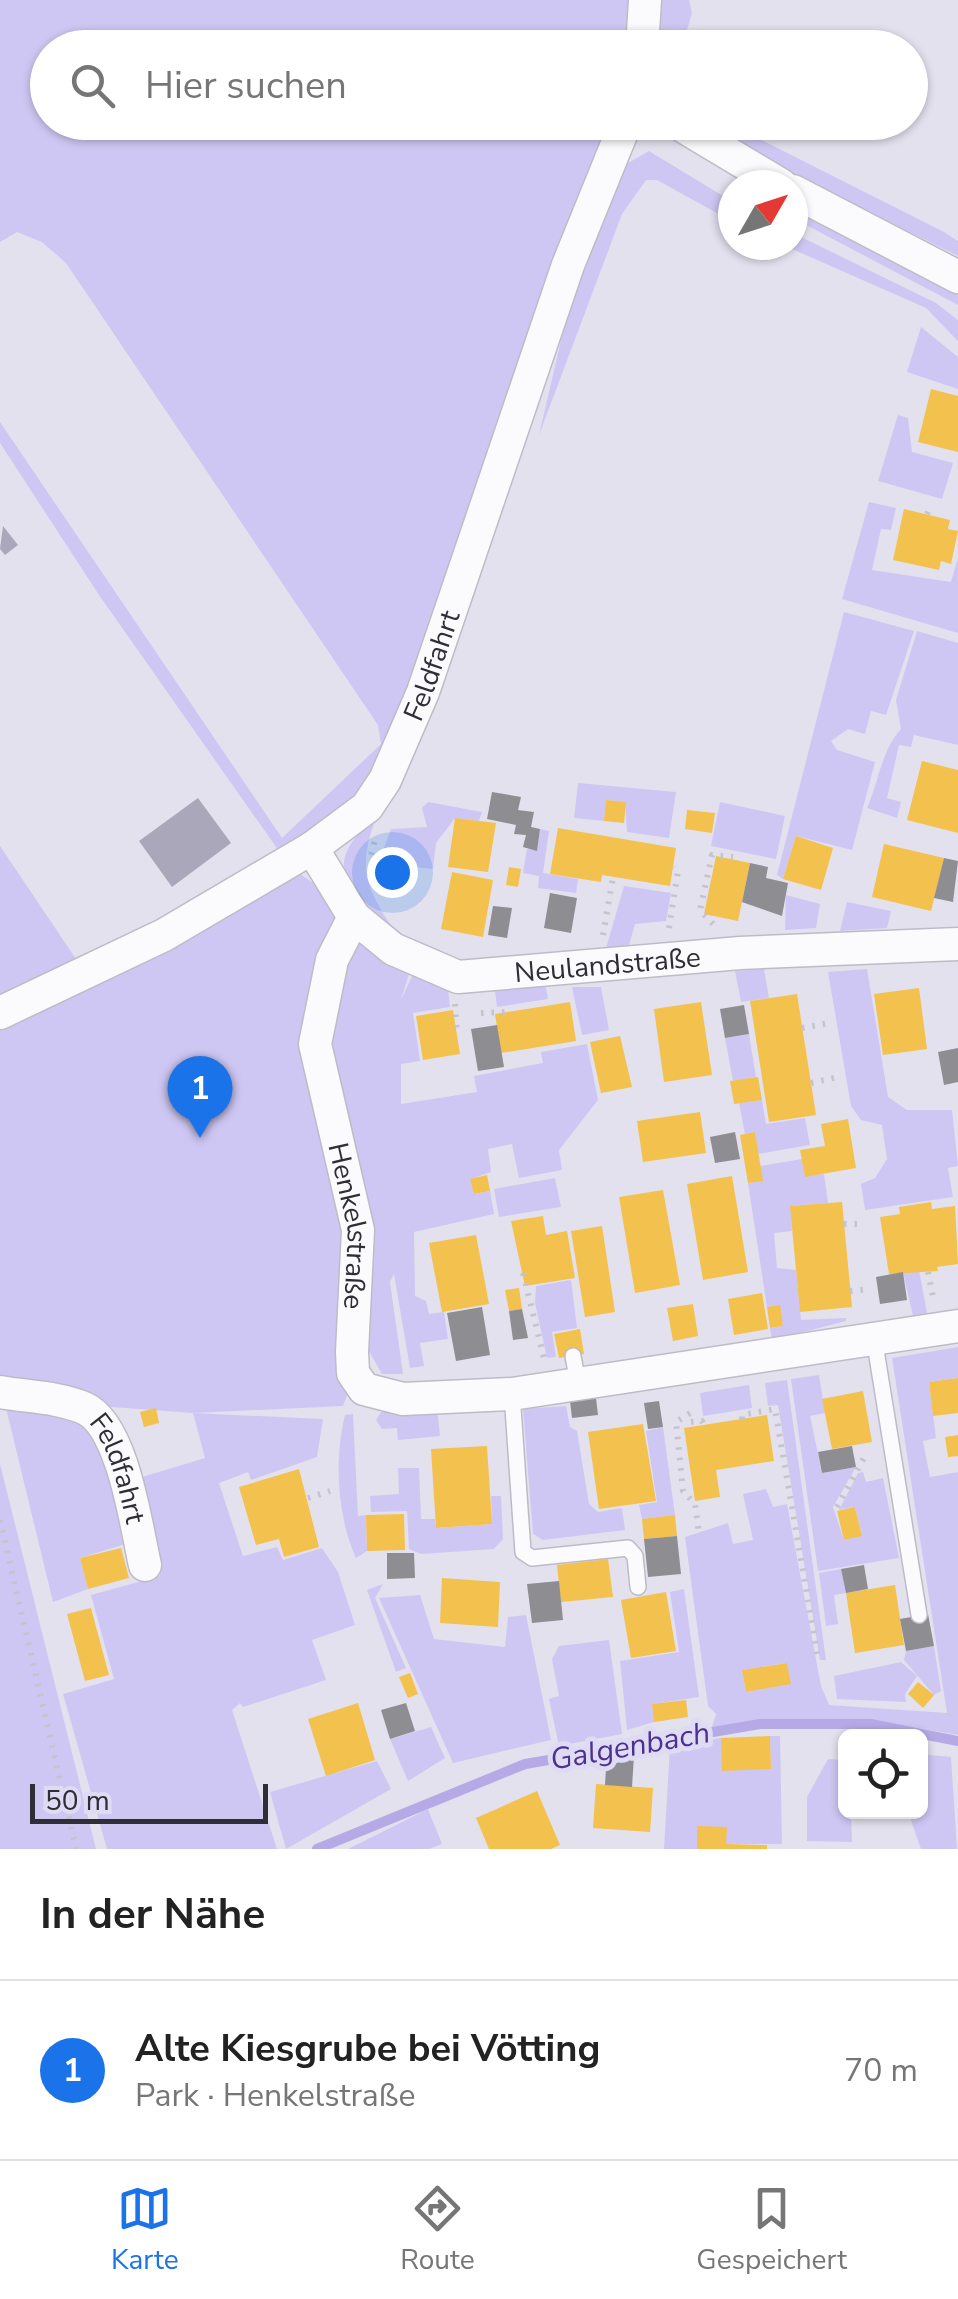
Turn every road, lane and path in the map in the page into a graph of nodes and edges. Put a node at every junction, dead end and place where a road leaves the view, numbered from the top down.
1 (645, 0) edge
2 (643, 30) edge
3 (619, 140) edge
4 (702, 140) edge
5 (753, 170) edge
6 (808, 199) edge
7 (958, 278) edge
8 (381, 786) junction
9 (312, 848) junction
10 (733, 857) dead end
11 (674, 867) dead end
12 (613, 877) dead end
13 (366, 906) junction
14 (722, 926) dead end
15 (958, 944) edge
16 (664, 959) junction
17 (597, 965) junction
18 (508, 1012) dead end
19 (482, 1013) dead end
20 (0, 1014) edge
21 (828, 1023) dead end
22 (802, 1028) dead end
23 (838, 1077) dead end
24 (811, 1082) dead end
25 (844, 1224) dead end
26 (861, 1224) dead end
27 (523, 1273) dead end
28 (868, 1289) dead end
29 (850, 1291) dead end
30 (958, 1326) edge
31 (874, 1337) junction
32 (543, 1356) dead end
33 (0, 1392) edge
34 (512, 1394) junction
35 (742, 1419) dead end
36 (704, 1425) dead end
37 (866, 1454) dead end
38 (330, 1491) dead end
39 (308, 1498) dead end
40 (837, 1507) dead end
41 (0, 1520) edge
42 (700, 1533) dead end
43 (145, 1564) dead end
44 (638, 1587) dead end
45 (919, 1615) dead end
46 (818, 1658) dead end
47 (76, 1849) edge

1 - 2 street
3 - 8 street, Feldfahrt
4 - 5 street
6 - 7 street
8 - 9 street, Feldfahrt
8 - 13 path
9 - 13 street, Neulandstraße
9 - 20 street, Feldfahrt
10 - 14 path
11 - 16 path
12 - 17 path
13 - 17 street, Neulandstraße
13 - 34 street, Henkelstraße
15 - 16 street, Neulandstraße
16 - 17 street, Neulandstraße
18 - 19 path
21 - 22 path
23 - 24 path
25 - 26 path
27 - 32 path
28 - 29 path
30 - 31 street, Henkelstraße
31 - 34 street, Henkelstraße
31 - 45 lane
33 - 43 street, Feldfahrt
34 - 44 lane
35 - 46 path
36 - 42 path
37 - 40 path
38 - 39 path
41 - 47 path

